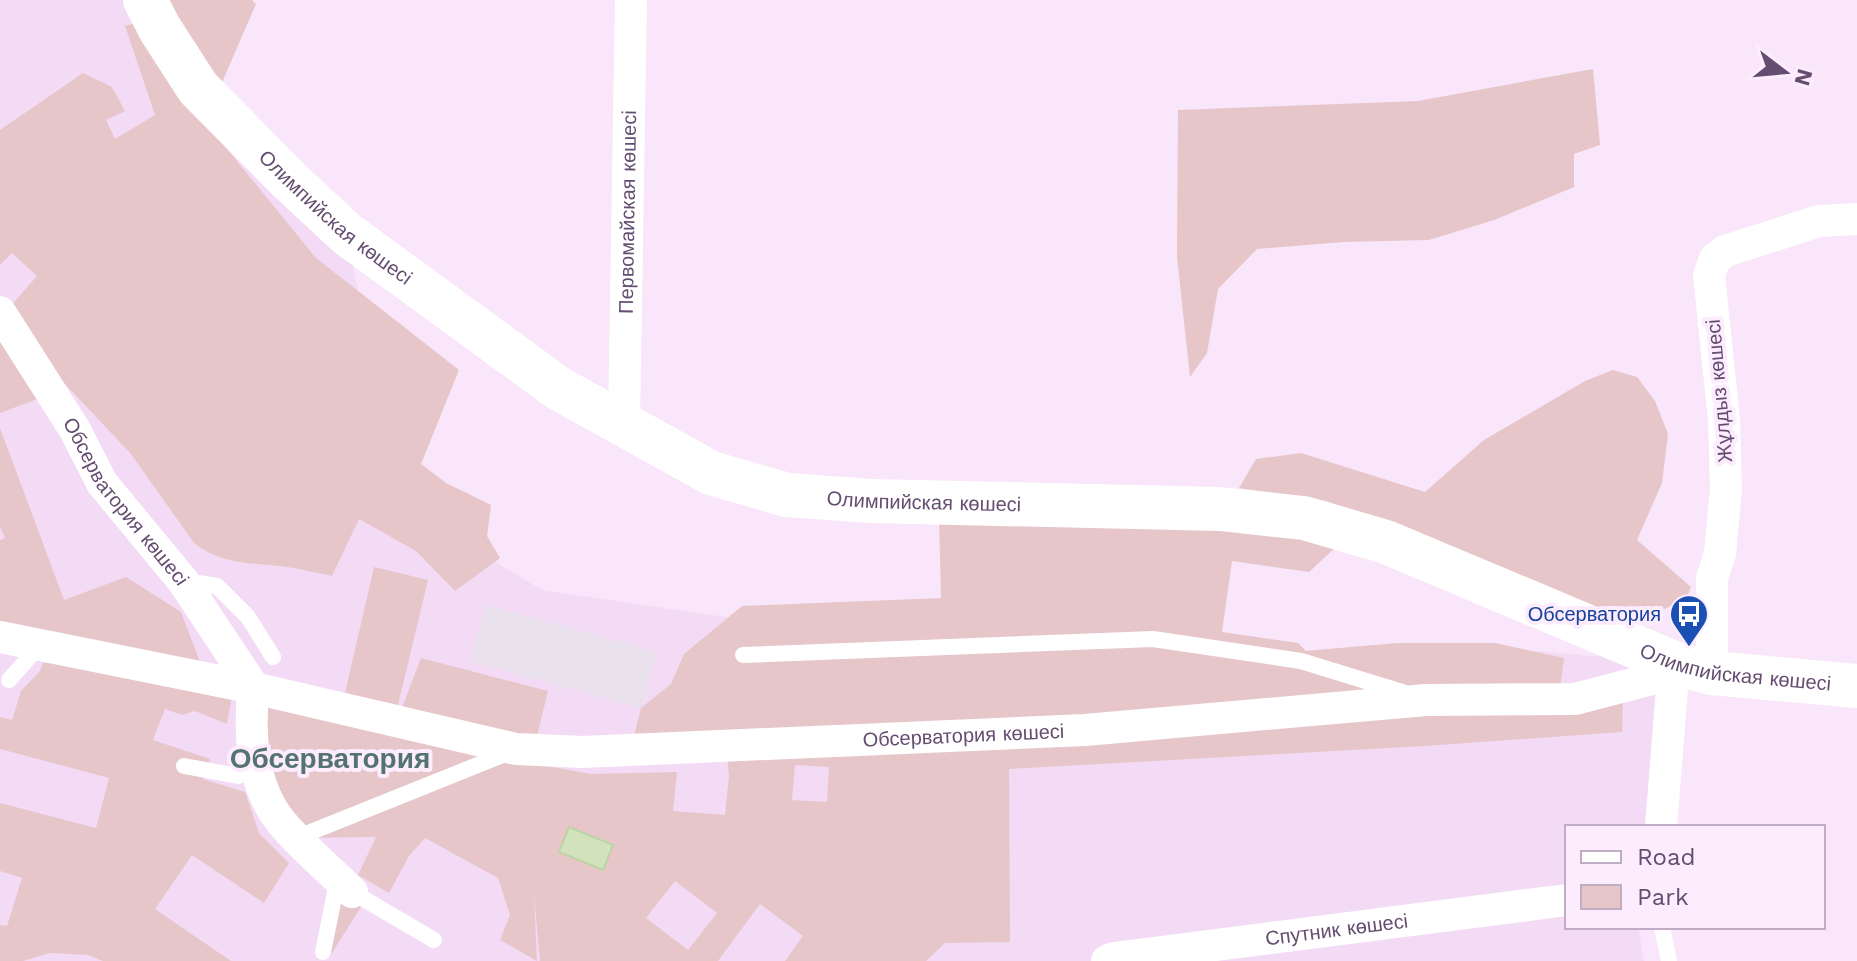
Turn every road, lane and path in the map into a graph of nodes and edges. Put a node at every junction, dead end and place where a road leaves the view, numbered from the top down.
1 (145, 0) edge
2 (631, 0) edge
3 (1857, 219) edge
4 (1, 313) edge
5 (624, 424) junction
6 (183, 581) junction
7 (0, 637) edge
8 (40, 645) junction
9 (743, 655) dead end
10 (273, 657) dead end
11 (1693, 668) junction
12 (9, 680) dead end
13 (1857, 686) edge
14 (254, 688) junction
15 (1426, 700) junction
16 (516, 749) junction
17 (184, 766) dead end
18 (256, 768) junction
19 (1661, 825) edge
20 (296, 838) junction
21 (345, 885) junction
22 (1565, 900) edge
23 (1662, 929) edge
24 (434, 940) dead end
25 (323, 952) dead end
26 (1107, 961) edge
27 (1669, 961) edge

1 - 5 street, Олимпийская көшесі
2 - 5 street, Первомайская көшесі
3 - 11 street, Жұлдыз көшесі
4 - 6 street, Обсерватория көшесі
5 - 11 street, Олимпийская көшесі
6 - 10 lane
6 - 14 street, Обсерватория көшесі
7 - 8 street, Обсерватория көшесі
8 - 12 lane
8 - 14 street, Обсерватория көшесі
9 - 15 lane
11 - 13 street, Олимпийская көшесі
11 - 15 street, Обсерватория көшесі
11 - 19 street
14 - 16 street, Обсерватория көшесі
14 - 18 street
15 - 16 street, Обсерватория көшесі
16 - 20 lane
17 - 18 lane
18 - 20 street
20 - 21 street
21 - 24 lane
21 - 25 lane
22 - 26 street, Спутник көшесі
23 - 27 lane

